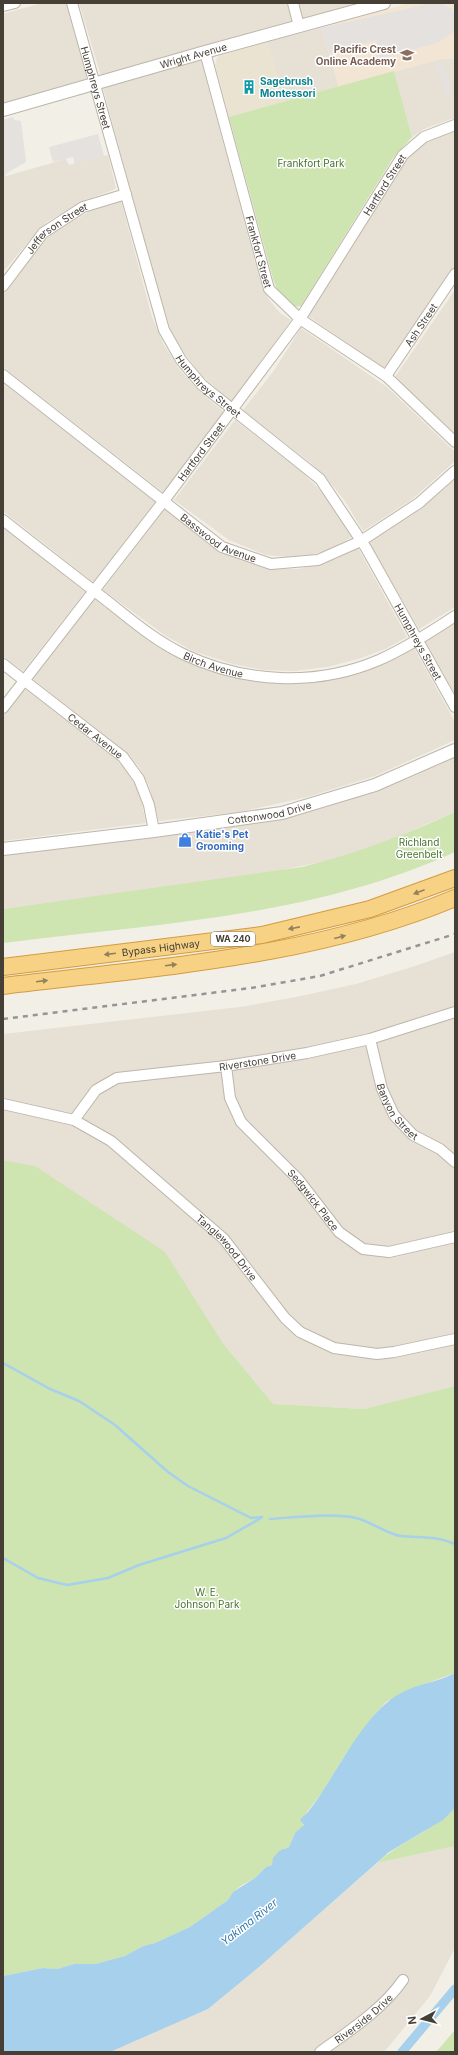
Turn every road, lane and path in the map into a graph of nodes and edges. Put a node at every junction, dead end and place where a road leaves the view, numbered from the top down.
1 (15, 3) edge
2 (72, 3) edge
3 (293, 3) edge
4 (384, 3) edge
5 (3, 6) edge
6 (299, 26) junction
7 (205, 52) junction
8 (96, 84) junction
9 (3, 110) edge
10 (455, 124) edge
11 (126, 194) junction
12 (455, 274) edge
13 (3, 286) edge
14 (300, 319) junction
15 (3, 375) edge
16 (386, 376) junction
17 (233, 410) junction
18 (455, 442) edge
19 (455, 471) edge
20 (164, 500) junction
21 (3, 520) edge
22 (361, 540) junction
23 (94, 591) junction
24 (455, 616) edge
25 (418, 640) junction
26 (3, 664) edge
27 (24, 682) junction
28 (455, 707) edge
29 (3, 708) edge
30 (455, 750) edge
31 (154, 831) junction
32 (3, 849) edge
33 (455, 878) edge
34 (455, 898) edge
35 (3, 967) edge
36 (3, 986) edge
37 (455, 1012) edge
38 (370, 1039) junction
39 (226, 1066) junction
40 (3, 1104) edge
41 (74, 1120) junction
42 (455, 1162) edge
43 (455, 1237) edge
44 (455, 1339) edge
45 (403, 1980) dead end
46 (320, 2052) edge

1 - 5 street
2 - 8 street, Humphreys Street
3 - 6 street
4 - 6 street, Wright Avenue
6 - 7 street, Wright Avenue
7 - 8 street, Wright Avenue
7 - 14 street, Frankfort Street
8 - 9 street, Wright Avenue
8 - 11 street, Humphreys Street
10 - 14 street, Hartford Street
11 - 13 street, Jefferson Street
11 - 17 street, Humphreys Street
12 - 16 street, Ash Street
14 - 16 street, Frankfort Street
14 - 17 street, Hartford Street
15 - 20 street, Basswood Avenue
16 - 18 street, Frankfort Street
17 - 20 street, Hartford Street
17 - 22 street, Humphreys Street
19 - 22 street, Basswood Avenue
20 - 22 street, Basswood Avenue
20 - 23 street, Hartford Street
21 - 23 street, Birch Avenue
22 - 25 street, Humphreys Street
23 - 25 street, Birch Avenue
23 - 27 street, Hartford Street
24 - 25 street, Birch Avenue
25 - 28 street, Humphreys Street
26 - 27 street, Cedar Avenue
27 - 29 street, Hartford Street
27 - 31 street, Cedar Avenue
30 - 31 street, Cottonwood Drive
31 - 32 street, Cottonwood Drive
33 -> 35 highway, Bypass Highway / WA 240
36 -> 34 highway, Bypass Highway / WA 240
37 - 38 street, Riverstone Drive
38 - 39 street, Riverstone Drive
38 - 42 street, Banyon Street
39 - 41 street, Riverstone Drive
39 - 43 street, Sedgwick Place
40 - 41 street, Tanglewood Drive
41 - 44 street, Tanglewood Drive
45 - 46 street, Riverside Drive

